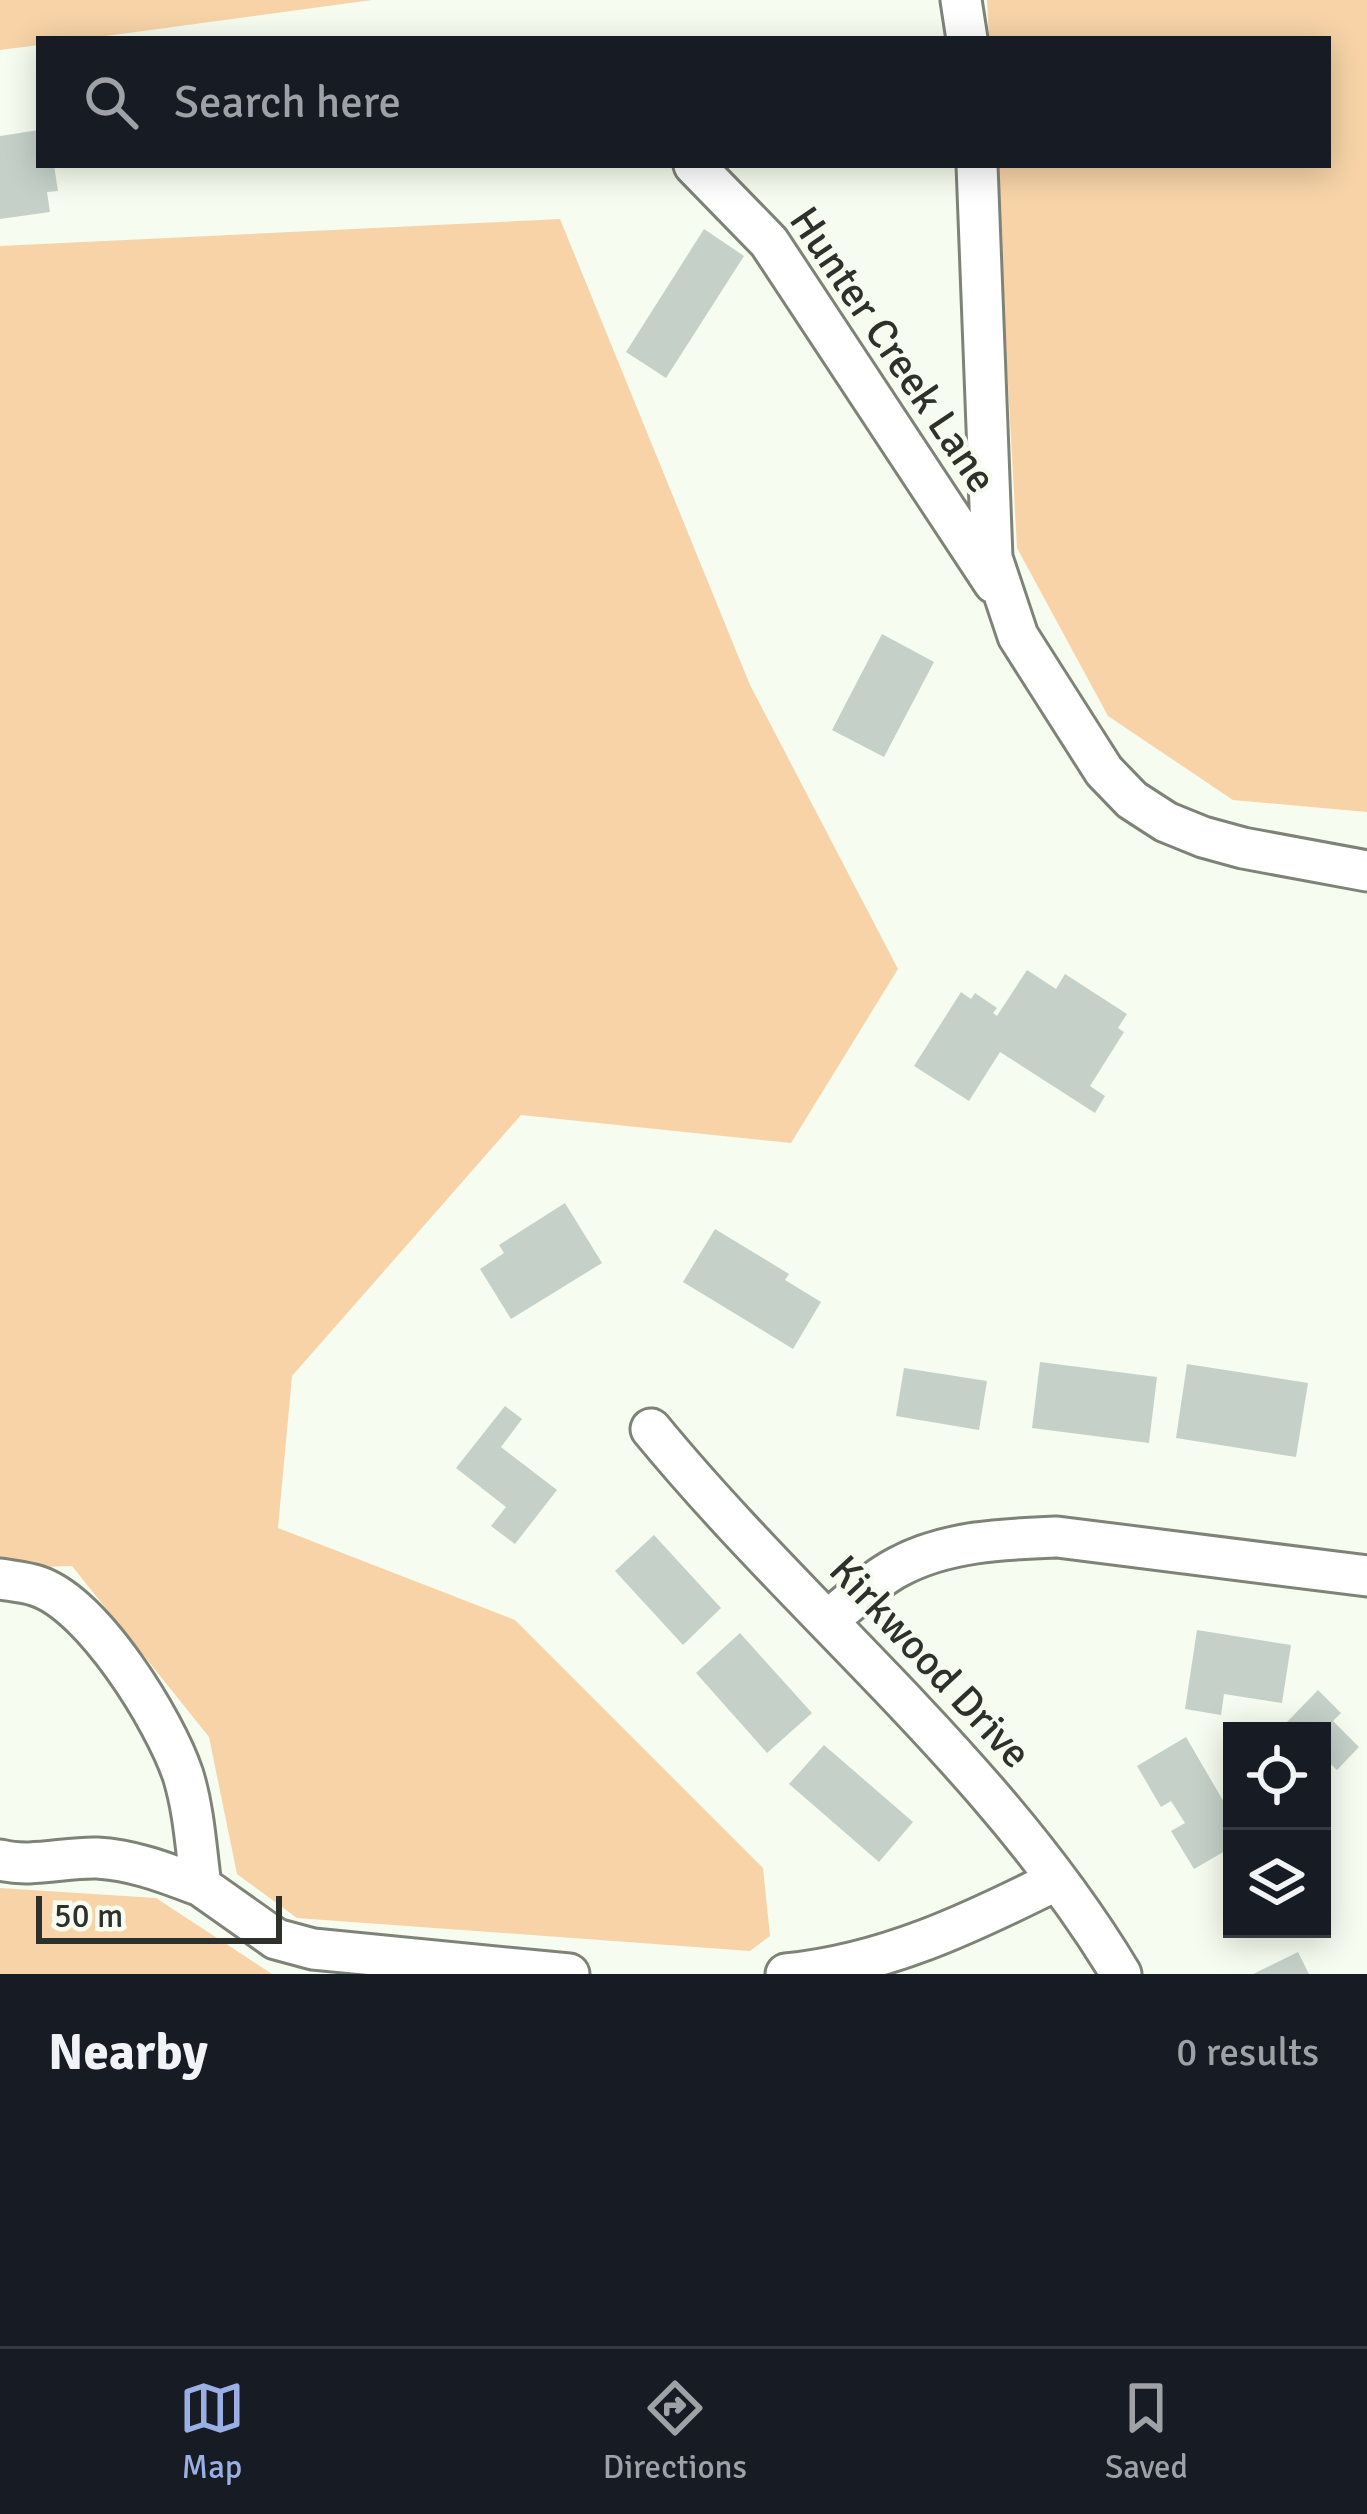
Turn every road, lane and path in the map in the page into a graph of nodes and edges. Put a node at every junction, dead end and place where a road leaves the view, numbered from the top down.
1 (961, 0) edge
2 (967, 36) edge
3 (697, 168) edge
4 (977, 168) edge
5 (1003, 597) junction
6 (1367, 871) edge
7 (651, 1429) dead end
8 (1367, 1576) edge
9 (0, 1580) edge
10 (829, 1619) junction
11 (0, 1860) edge
12 (1057, 1880) junction
13 (201, 1886) junction
14 (569, 1974) edge
15 (786, 1974) edge
16 (1121, 1974) edge

1 - 2 street
3 - 5 street, Hunter Creek Lane
4 - 5 street, Hunter Creek Lane
5 - 6 street, Hunter Creek Lane
7 - 10 street, Kirkwood Drive
8 - 10 street
9 - 13 street
10 - 12 street, Kirkwood Drive
11 - 13 street
12 - 15 street
12 - 16 street, Kirkwood Drive
13 - 14 street

